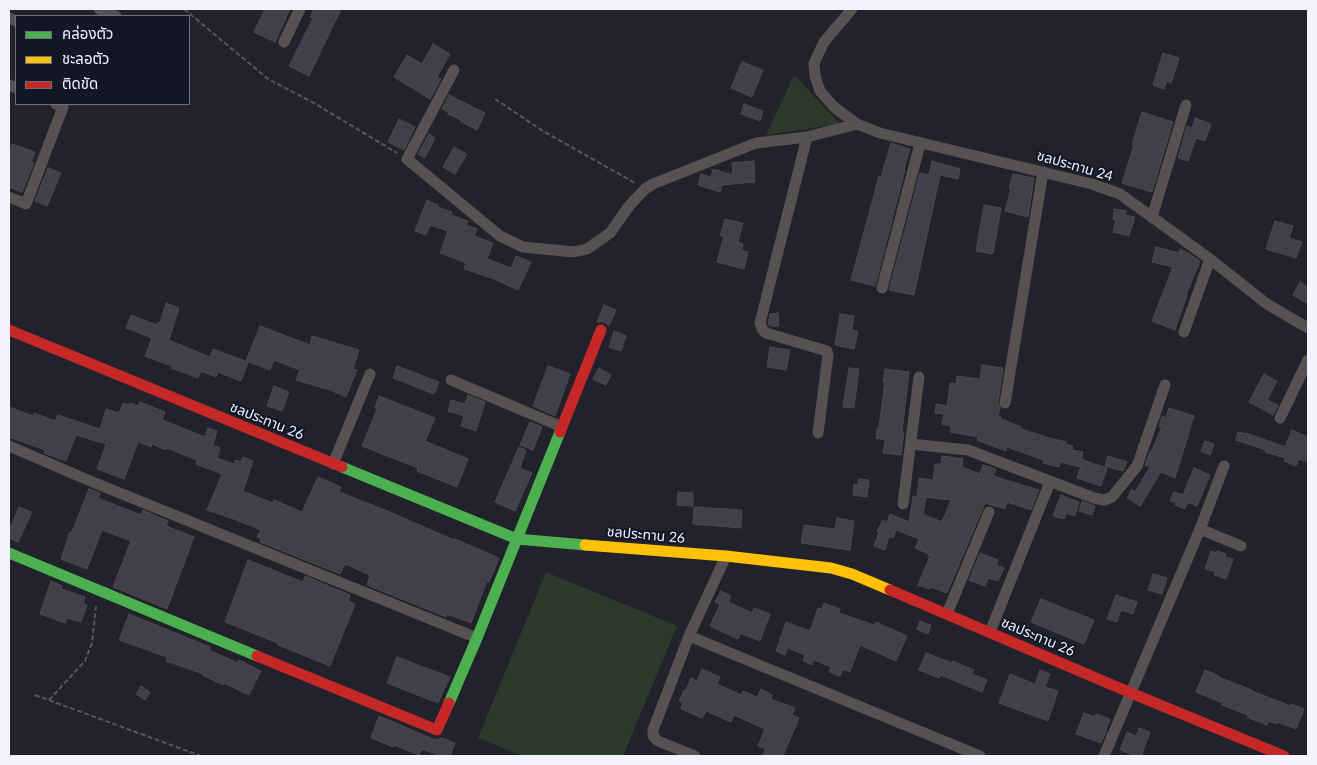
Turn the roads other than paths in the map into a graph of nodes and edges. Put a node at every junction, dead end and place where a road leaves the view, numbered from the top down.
1 (99, 9) edge
2 (300, 9) edge
3 (852, 9) edge
4 (114, 15) edge
5 (284, 42) dead end
6 (454, 70) dead end
7 (58, 105) edge
8 (1186, 105) dead end
9 (857, 124) junction
10 (807, 137) junction
11 (920, 144) junction
12 (1043, 172) junction
13 (9, 197) edge
14 (1152, 217) junction
15 (1210, 259) junction
16 (882, 288) dead end
17 (1308, 328) edge
18 (9, 330) edge
19 (600, 330) dead end
20 (1184, 332) dead end
21 (1308, 360) edge
22 (370, 374) dead end
23 (919, 377) dead end
24 (451, 380) dead end
25 (1165, 385) dead end
26 (1005, 403) dead end
27 (1280, 418) dead end
28 (562, 427) junction
29 (818, 433) dead end
30 (911, 444) junction
31 (9, 446) edge
32 (333, 464) junction
33 (1224, 466) dead end
34 (1050, 482) junction
35 (903, 504) dead end
36 (988, 512) dead end
37 (1200, 529) junction
38 (517, 539) junction
39 (1241, 546) dead end
40 (9, 553) edge
41 (726, 556) junction
42 (948, 614) junction
43 (990, 632) junction
44 (689, 636) junction
45 (477, 638) junction
46 (1131, 693) junction
47 (695, 756) edge
48 (980, 756) edge
49 (1104, 756) edge
50 (1284, 756) edge

1 - 4 street
2 - 5 street
3 - 9 street, ชลประทาน 24
6 - 10 street
7 - 13 street
8 - 14 street
9 - 10 street
9 - 11 street, ชลประทาน 24
10 - 29 street
11 - 12 street, ชลประทาน 24
11 - 16 street
12 - 14 street, ชลประทาน 24
12 - 26 street
14 - 15 street, ชลประทาน 24
15 - 17 street, ชลประทาน 24
15 - 20 street
18 - 32 street, ชลประทาน 26
19 - 28 street
21 - 27 street
22 - 32 street
23 - 30 street
24 - 28 street
25 - 34 street
28 - 38 street
30 - 34 street
30 - 35 street
31 - 45 street
32 - 38 street, ชลประทาน 26
33 - 37 street
34 - 43 street
36 - 42 street
37 - 39 street
37 - 46 street
38 - 41 street, ชลประทาน 26
38 - 45 street
40 - 45 street
41 - 42 street, ชลประทาน 26
41 - 44 street
42 - 43 street, ชลประทาน 26
43 - 46 street, ชลประทาน 26
44 - 47 street
44 - 48 street
46 - 49 street
46 - 50 street, ชลประทาน 26

